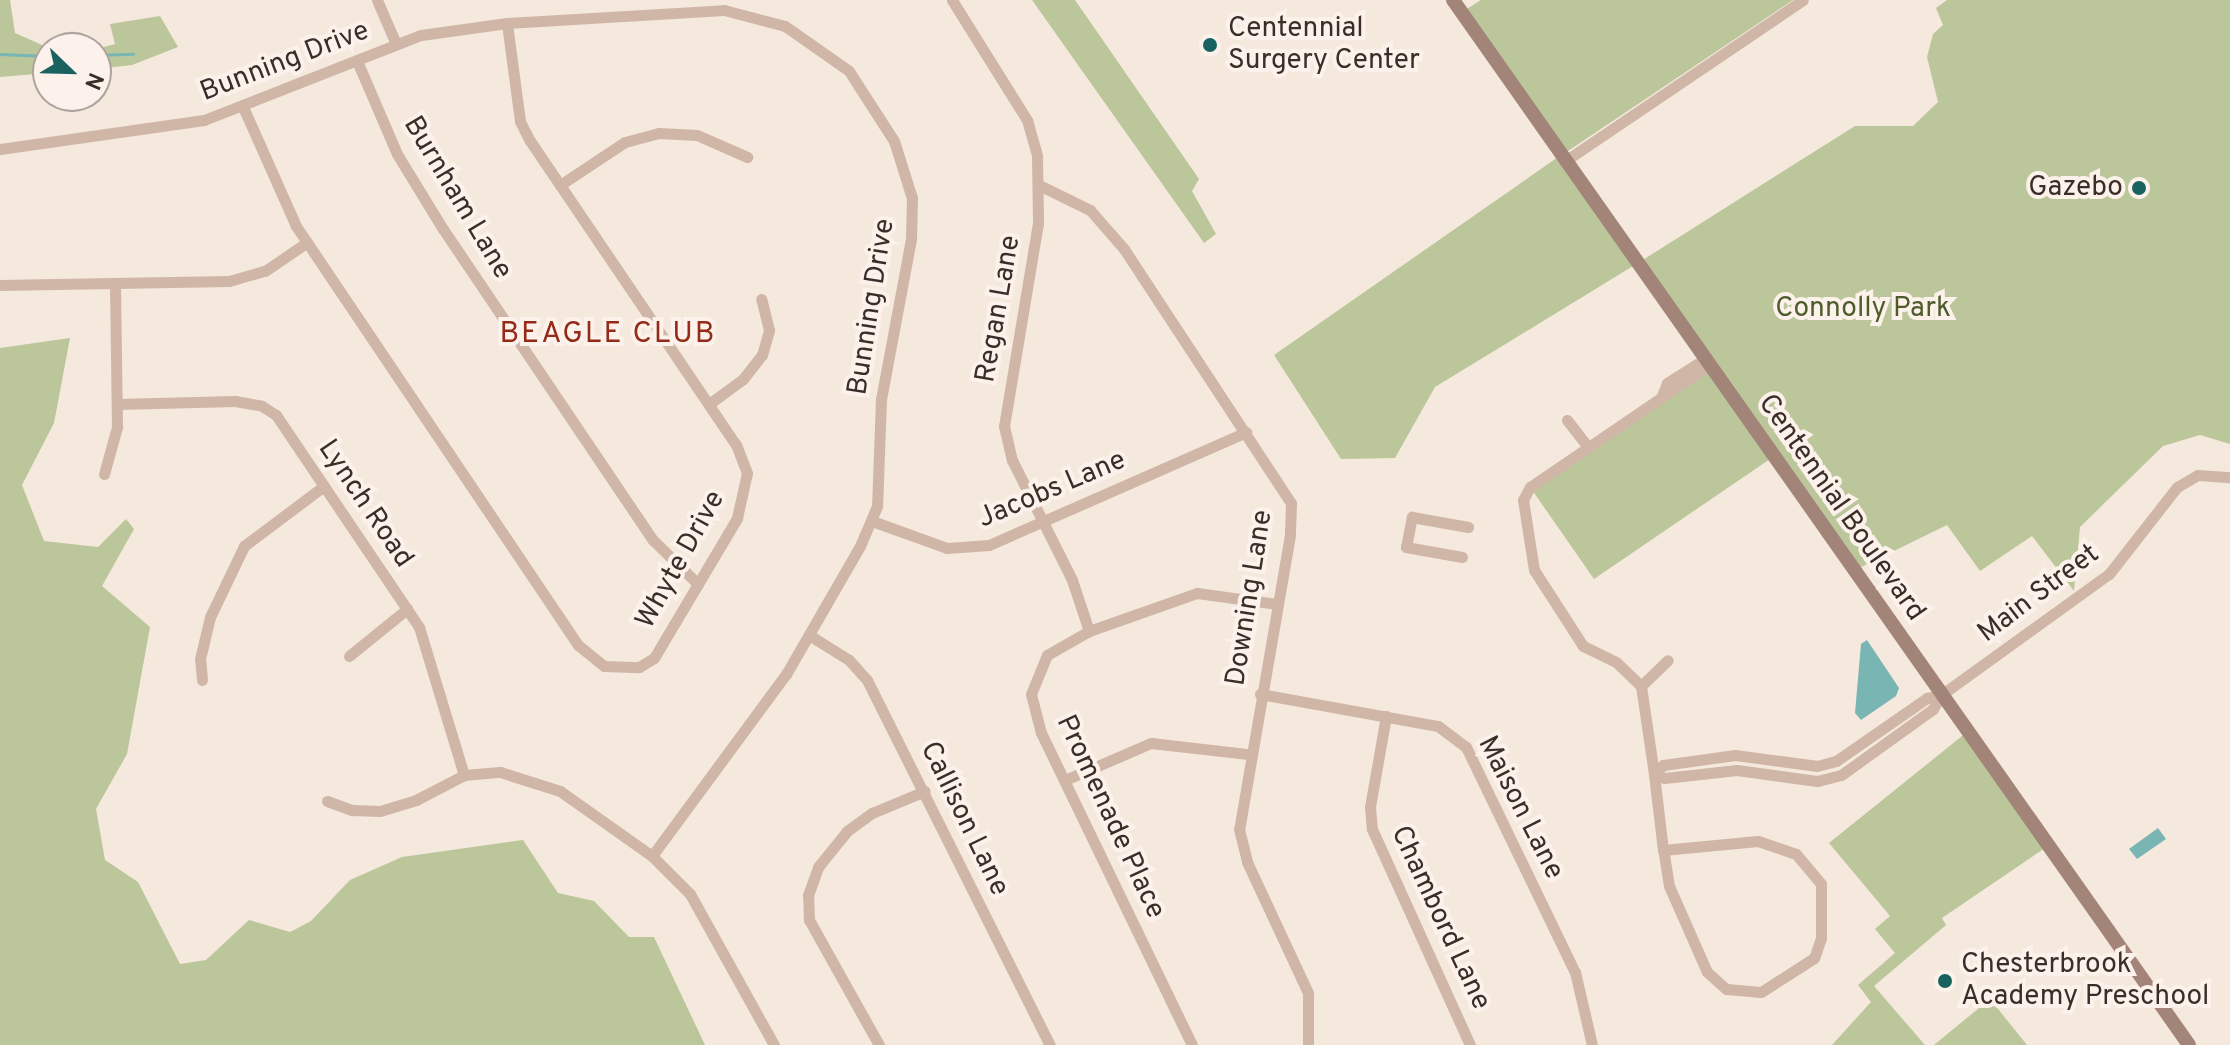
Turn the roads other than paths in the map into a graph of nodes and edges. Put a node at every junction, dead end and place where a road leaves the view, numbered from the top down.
1 (377, 0) edge
2 (952, 0) edge
3 (1453, 0) edge
4 (1803, 0) edge
5 (507, 23) junction
6 (396, 44) junction
7 (357, 61) junction
8 (243, 107) junction
9 (0, 149) edge
10 (747, 157) dead end
11 (1565, 161) junction
12 (560, 185) junction
13 (1041, 186) junction
14 (306, 243) junction
15 (115, 283) junction
16 (0, 285) edge
17 (761, 299) dead end
18 (1707, 362) junction
19 (117, 404) junction
20 (709, 404) junction
21 (1567, 420) dead end
22 (1246, 432) junction
23 (1588, 447) junction
24 (104, 474) dead end
25 (2230, 477) edge
26 (324, 486) junction
27 (872, 521) junction
28 (1040, 523) junction
29 (1468, 527) dead end
30 (1462, 557) dead end
31 (698, 584) junction
32 (1277, 604) junction
33 (407, 609) junction
34 (1089, 631) junction
35 (809, 635) junction
36 (349, 656) dead end
37 (1668, 660) dead end
38 (202, 680) dead end
39 (1641, 686) junction
40 (1260, 694) junction
41 (1941, 695) junction
42 (1386, 716) junction
43 (1248, 754) junction
44 (1654, 774) junction
45 (464, 775) junction
46 (1065, 780) junction
47 (925, 791) junction
48 (327, 801) dead end
49 (1663, 850) junction
50 (652, 856) junction
51 (774, 1045) edge
52 (879, 1045) edge
53 (1050, 1045) edge
54 (1192, 1045) edge
55 (1308, 1045) edge
56 (1470, 1045) edge
57 (1592, 1045) edge
58 (2189, 1045) edge

1 - 6 street
2 - 13 street, Regan Lane
3 - 11 main road, Centennial Boulevard
4 - 11 street
5 - 6 street, Bunning Drive
5 - 12 street, Whyte Drive
5 - 27 street, Bunning Drive
6 - 7 street, Bunning Drive
7 - 8 street, Bunning Drive
7 - 31 street, Burnham Lane
8 - 9 street, Bunning Drive
8 - 14 street, Whyte Drive
10 - 12 street
11 - 18 main road, Centennial Boulevard
12 - 20 street, Whyte Drive
13 - 22 street, Downing Lane
13 - 28 street, Regan Lane
14 - 15 street
14 - 31 street, Whyte Drive
15 - 16 street
15 - 19 street
17 - 20 street
18 - 23 street
18 - 41 main road, Centennial Boulevard
19 - 24 street
19 - 26 street, Lynch Road
20 - 31 street, Whyte Drive
21 - 23 street
22 - 28 street, Jacobs Lane
22 - 32 street, Downing Lane
23 - 39 street
25 - 41 street, Main Street
26 - 33 street, Lynch Road
26 - 38 street
27 - 28 street, Jacobs Lane
27 - 35 street, Bunning Drive
28 - 34 street, Regan Lane
29 - 30 street
32 - 34 street, Promenade Place
32 - 40 street, Downing Lane
33 - 36 street
33 - 45 street, Lynch Road
34 - 46 street, Promenade Place
35 - 47 street, Callison Lane
35 - 50 street, Bunning Drive
37 - 39 street
39 - 44 street
40 - 42 street, Maison Lane
40 - 43 street, Downing Lane
41 - 44 street, Main Street
41 - 58 main road, Centennial Boulevard
42 - 56 street, Chambord Lane
42 - 57 street, Maison Lane
43 - 46 street
43 - 55 street, Downing Lane
44 - 49 street
45 - 48 street
45 - 50 street
46 - 54 street, Promenade Place
47 - 52 street
47 - 53 street, Callison Lane
49 - 49 street
50 - 51 street

